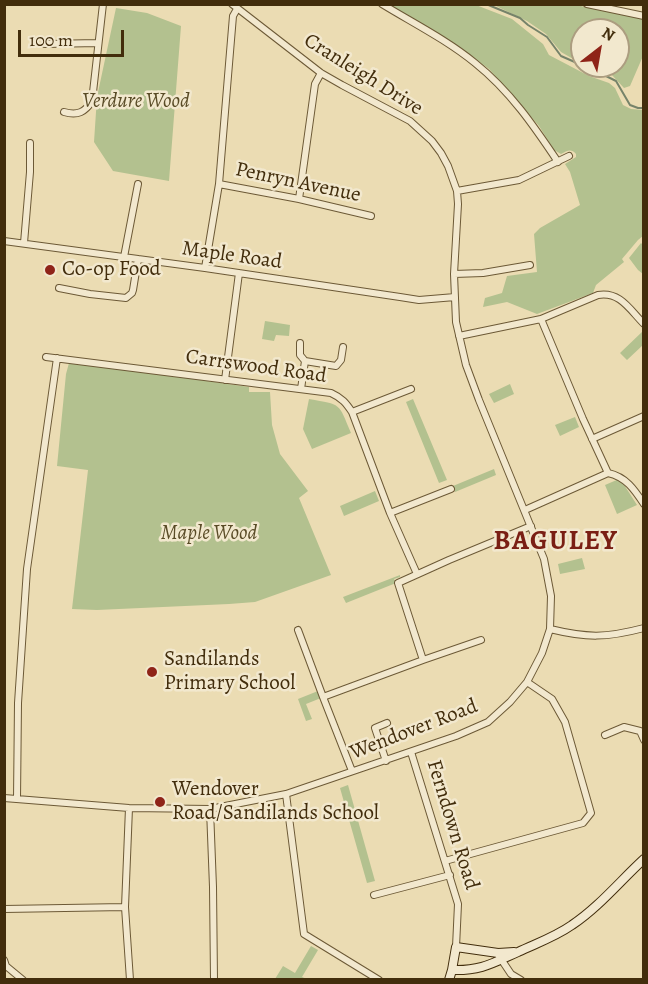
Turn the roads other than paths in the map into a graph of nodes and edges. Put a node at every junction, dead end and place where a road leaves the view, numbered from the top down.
1 (103, 4) edge
2 (382, 4) edge
3 (586, 4) edge
4 (597, 5) edge
5 (235, 7) edge
6 (644, 15) edge
7 (98, 43) junction
8 (45, 44) dead end
9 (321, 73) junction
10 (64, 112) dead end
11 (30, 143) dead end
12 (569, 156) dead end
13 (558, 162) junction
14 (138, 184) dead end
15 (219, 184) junction
16 (457, 190) junction
17 (299, 200) junction
18 (371, 216) dead end
19 (4, 240) edge
20 (24, 243) junction
21 (124, 257) junction
22 (138, 259) junction
23 (530, 265) dead end
24 (205, 268) junction
25 (239, 273) junction
26 (454, 274) junction
27 (59, 288) dead end
28 (455, 297) junction
29 (541, 319) junction
30 (644, 324) edge
31 (459, 336) junction
32 (300, 343) dead end
33 (343, 347) dead end
34 (46, 357) dead end
35 (57, 358) junction
36 (305, 362) junction
37 (225, 380) junction
38 (301, 389) junction
39 (411, 389) dead end
40 (352, 412) junction
41 (644, 416) edge
42 (592, 439) junction
43 (608, 473) junction
44 (452, 489) dead end
45 (644, 504) edge
46 (525, 510) junction
47 (390, 513) junction
48 (531, 526) junction
49 (417, 574) junction
50 (644, 628) edge
51 (549, 629) junction
52 (298, 630) dead end
53 (481, 640) dead end
54 (423, 660) junction
55 (526, 682) junction
56 (323, 697) junction
57 (387, 723) dead end
58 (642, 731) edge
59 (605, 735) dead end
60 (644, 740) edge
61 (411, 752) junction
62 (386, 761) junction
63 (352, 771) junction
64 (286, 794) junction
65 (4, 798) edge
66 (17, 799) junction
67 (129, 808) junction
68 (210, 808) junction
69 (446, 861) junction
70 (641, 865) edge
71 (450, 875) junction
72 (374, 895) dead end
73 (125, 907) junction
74 (5, 909) edge
75 (4, 918) edge
76 (456, 947) junction
77 (500, 957) junction
78 (4, 960) edge
79 (452, 970) junction
80 (23, 980) edge
81 (130, 980) edge
82 (214, 980) edge
83 (379, 980) edge
84 (448, 980) edge
85 (521, 980) edge

1 - 7 street
2 - 13 street
3 - 4 street
4 - 6 street
5 - 9 street, Cranleigh Drive
5 - 15 street
7 - 8 street
7 - 10 street
9 - 16 street, Cranleigh Drive
9 - 17 street
11 - 20 street
12 - 13 street
13 - 16 street
14 - 21 street
15 - 17 street, Penryn Avenue
15 - 24 street
16 - 26 street, Cranleigh Drive
17 - 18 street, Penryn Avenue
19 - 20 street, Maple Road
20 - 21 street, Maple Road
21 - 22 street, Maple Road
22 - 24 street, Maple Road
22 - 27 street
23 - 26 street
24 - 25 street, Maple Road
25 - 28 street, Maple Road
25 - 37 street
26 - 28 street, Cranleigh Drive
28 - 31 street, Wendover Road
29 - 30 street
29 - 31 street
29 - 42 street
31 - 46 street, Wendover Road
32 - 36 street
33 - 36 street
34 - 35 street, Carrswood Road
35 - 37 street, Carrswood Road
35 - 66 street
36 - 38 street
37 - 38 street, Carrswood Road
38 - 40 street, Carrswood Road
39 - 40 street
40 - 47 street, Carrswood Road
41 - 42 street
42 - 43 street
43 - 45 street
43 - 46 street
44 - 47 street
46 - 48 street, Wendover Road
47 - 49 street, Carrswood Road
48 - 49 street
48 - 51 street, Wendover Road
49 - 54 street
50 - 51 street
51 - 55 street, Wendover Road
52 - 56 street
53 - 54 street
54 - 56 street
55 - 61 street, Wendover Road
55 - 69 street
56 - 63 street
57 - 62 street
58 - 59 street
58 - 60 street
61 - 62 street, Wendover Road
61 - 69 street, Ferndown Road
62 - 63 street, Wendover Road
63 - 64 street, Wendover Road
64 - 68 street, Wendover Road
64 - 83 street
65 - 66 street, Wendover Road
66 - 67 street, Wendover Road
67 - 68 street, Wendover Road
67 - 73 street
68 - 82 street
69 - 71 street, Ferndown Road
70 - 77 main road
71 - 72 street
71 - 76 street, Ferndown Road
73 - 74 street
73 - 81 street
74 - 75 street
76 - 77 main road
76 - 79 main road, Ferndown Road
77 - 79 main road
77 - 85 street
78 - 80 street
79 - 84 main road, Ferndown Road

